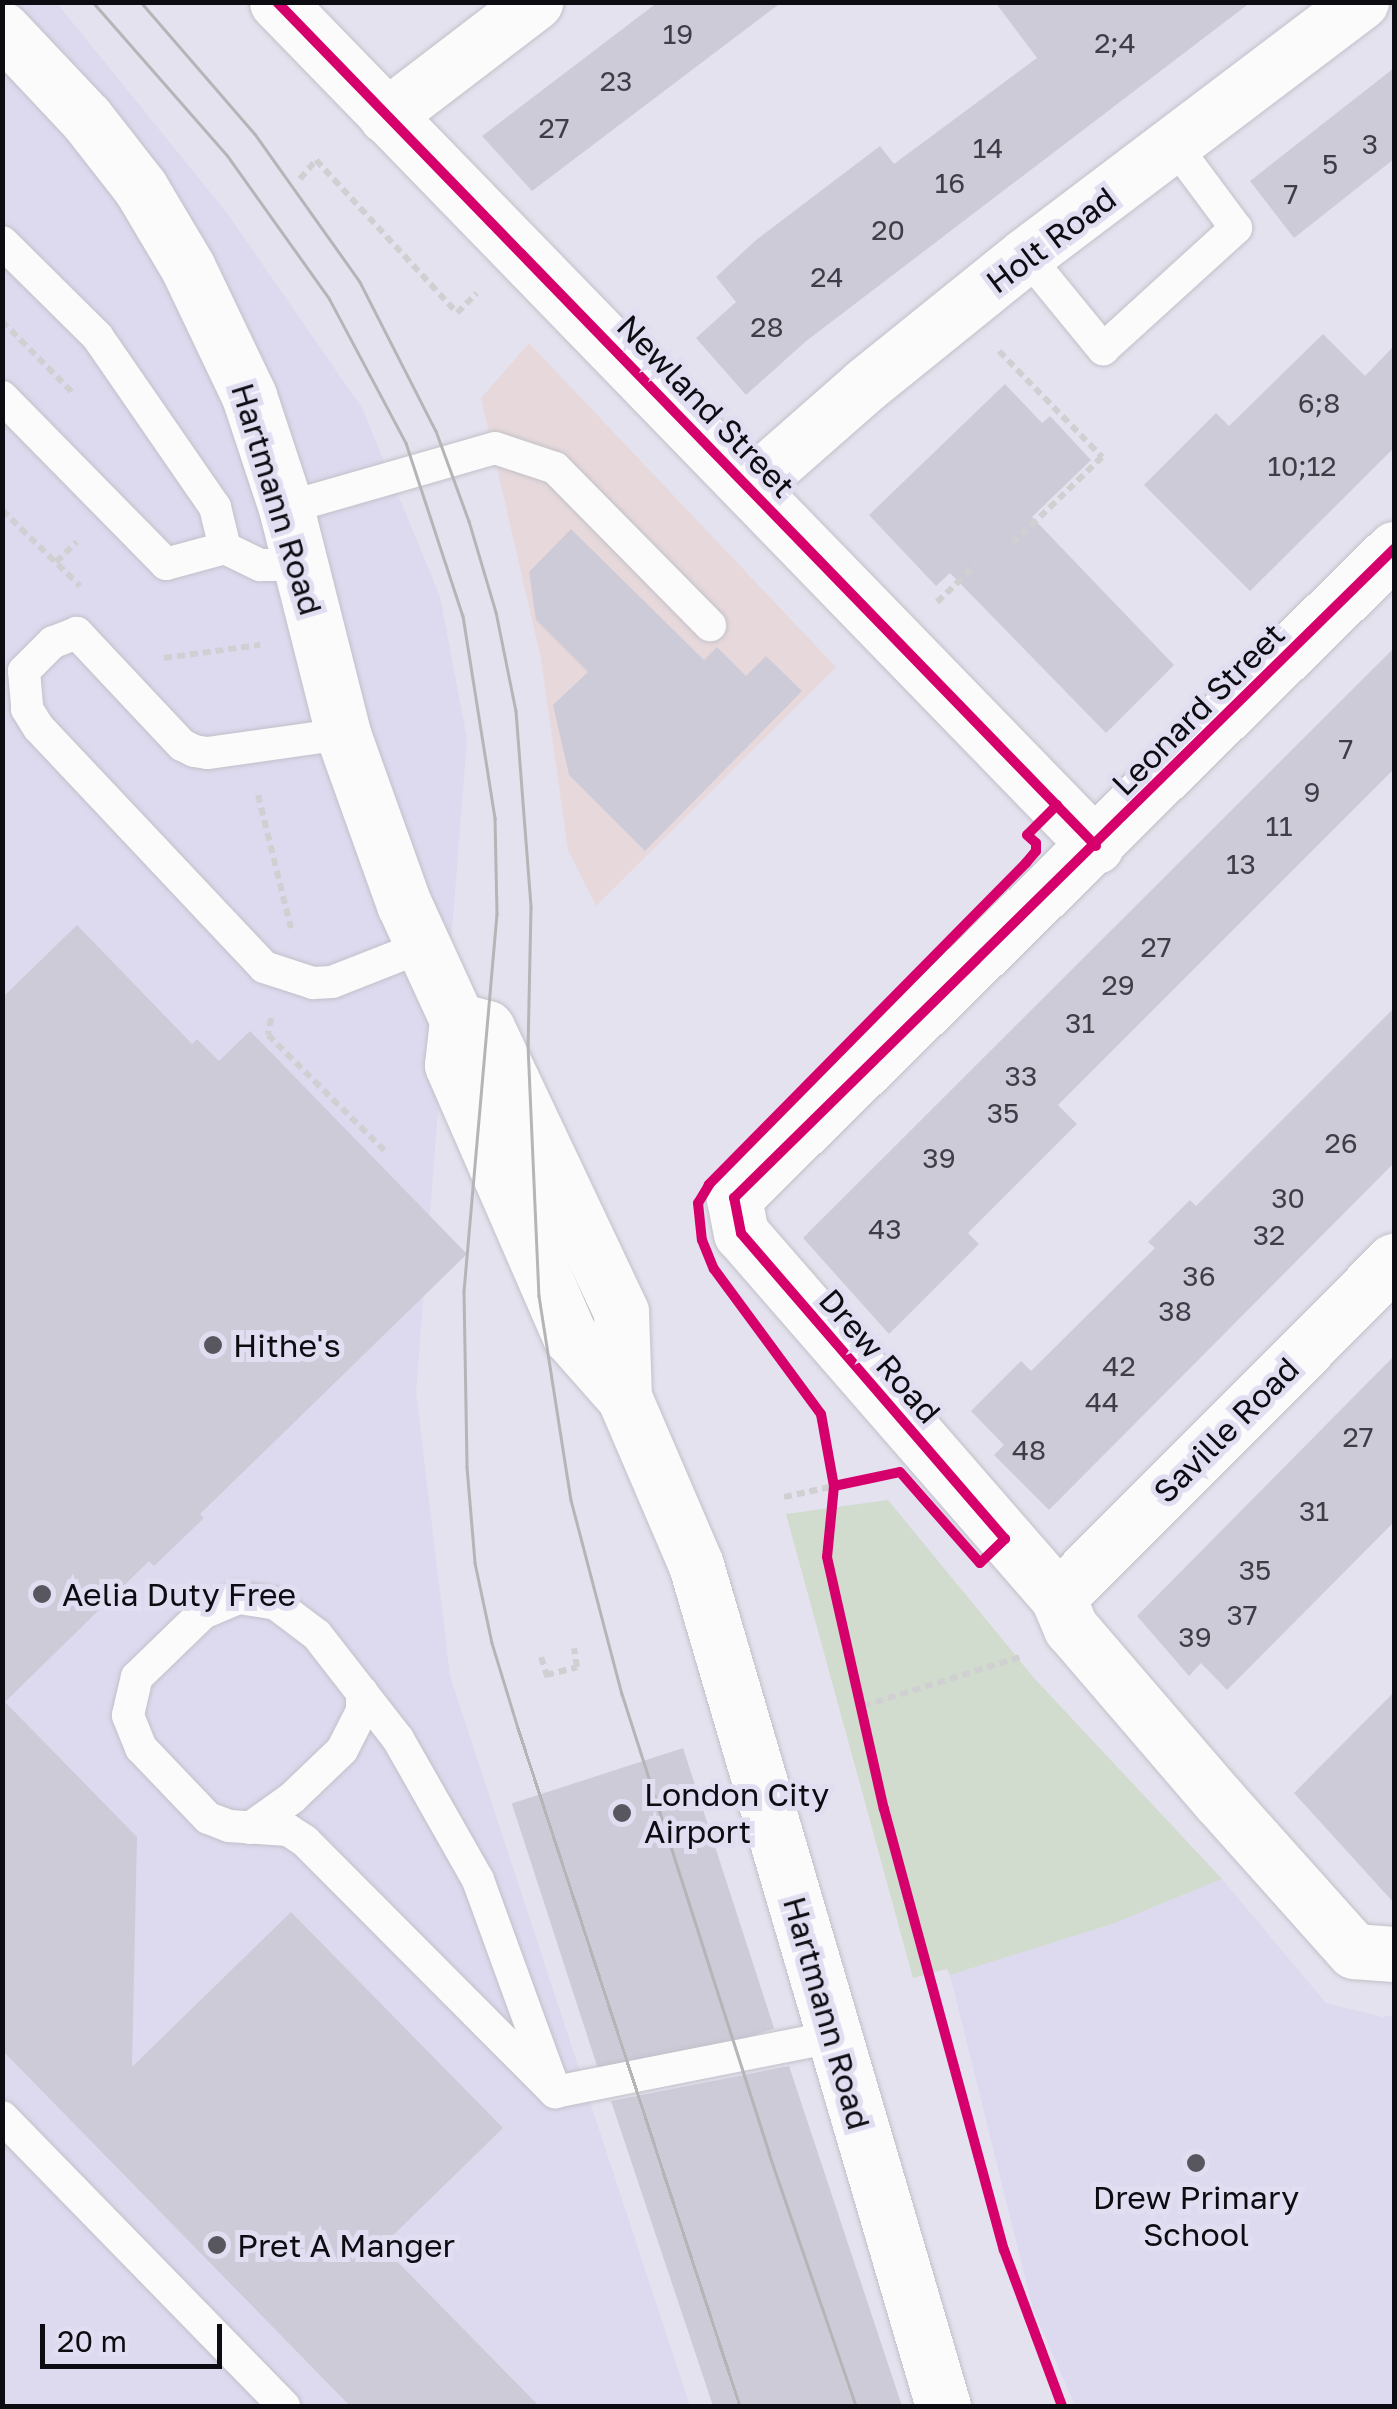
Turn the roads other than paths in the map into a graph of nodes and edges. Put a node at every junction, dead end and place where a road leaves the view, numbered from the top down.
1 (278, 2) edge
2 (535, 2) edge
3 (1361, 2) edge
4 (5, 37) edge
5 (386, 116) junction
6 (1175, 146) junction
7 (2, 242) edge
8 (1026, 256) junction
9 (2, 397) edge
10 (749, 487) junction
11 (286, 508) junction
12 (224, 548) junction
13 (1394, 548) edge
14 (299, 565) junction
15 (710, 626) dead end
16 (14, 662) edge
17 (343, 734) junction
18 (1096, 846) junction
19 (424, 946) junction
20 (734, 1198) joint
21 (1394, 1261) edge
22 (1065, 1613) junction
23 (362, 1692) junction
24 (250, 1828) junction
25 (1374, 1952) edge
26 (832, 2037) junction
27 (555, 2092) junction
28 (2, 2117) edge
29 (284, 2406) edge
30 (943, 2406) edge

1 - 5 street, Newland Street
2 - 5 street
3 - 6 street, Holt Road
4 - 11 street, Hartmann Road
5 - 10 street, Newland Street
6 - 8 street, Holt Road
6 - 8 lane
7 - 12 lane
8 - 10 street, Holt Road
9 - 12 lane
10 - 18 street, Newland Street
11 - 14 street, Hartmann Road
11 - 15 lane
12 - 14 lane
13 - 18 street, Leonard Street
14 - 17 street, Hartmann Road
16 - 17 lane
16 - 19 lane
17 - 19 street, Hartmann Road
18 - 20 street, Leonard Street
19 - 26 street, Hartmann Road
20 - 22 street, Drew Road
21 - 22 street, Saville Road
22 - 25 street, Drew Road
23 - 24 lane
23 - 24 lane
23 - 27 lane
24 - 27 lane
26 - 27 lane
26 - 30 street, Hartmann Road
28 - 29 lane

